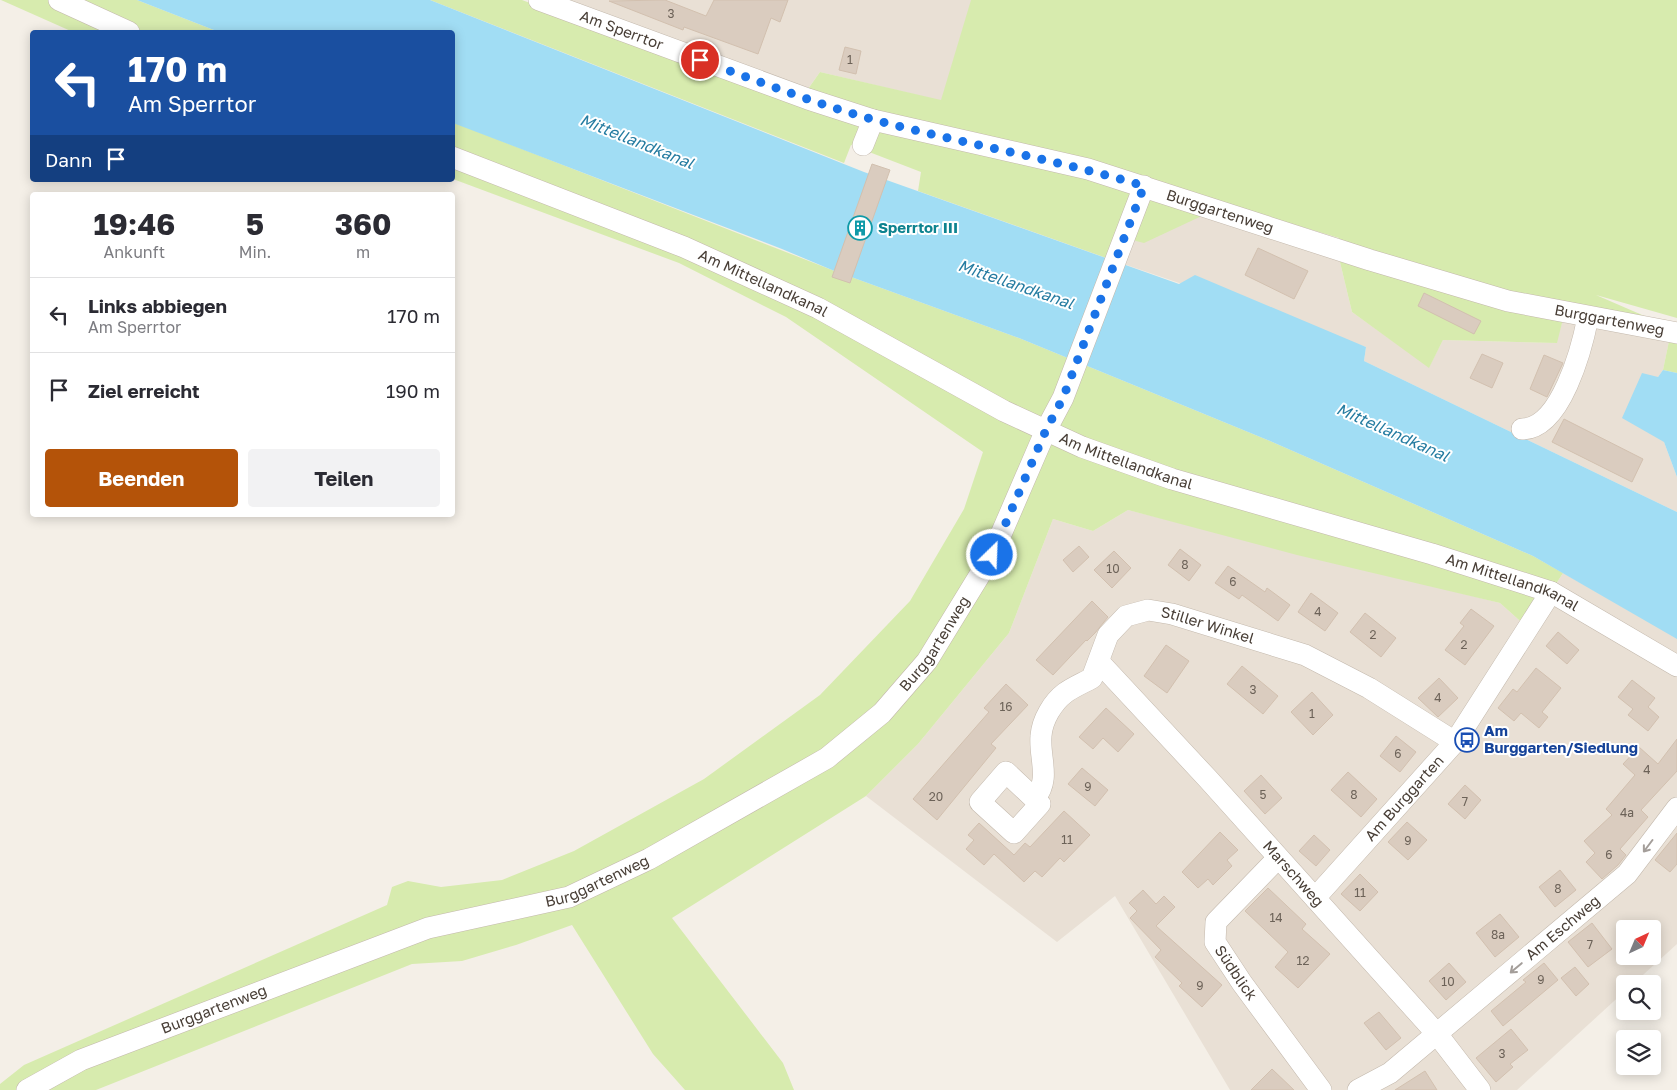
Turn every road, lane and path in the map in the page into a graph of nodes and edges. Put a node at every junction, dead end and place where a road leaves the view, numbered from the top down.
1 (59, 0) edge
2 (539, 0) edge
3 (125, 30) edge
4 (873, 120) junction
5 (864, 145) dead end
6 (455, 157) edge
7 (1144, 186) junction
8 (1588, 317) junction
9 (1677, 333) edge
10 (1522, 429) dead end
11 (1046, 430) junction
12 (1551, 592) junction
13 (1100, 663) junction
14 (1677, 666) edge
15 (1455, 742) junction
16 (1035, 798) dead end
17 (1677, 808) edge
18 (1277, 858) junction
19 (1314, 898) junction
20 (1437, 1034) junction
21 (27, 1090) edge
22 (1321, 1090) edge
23 (1358, 1090) edge
24 (1480, 1090) edge

1 - 3 street
2 - 4 street, Am Sperrtor
4 - 5 street
4 - 7 street, Am Sperrtor
6 - 11 street, Am Mittellandkanal
7 - 8 street, Burggartenweg
7 - 11 street, Burggartenweg
8 - 9 street, Burggartenweg
8 - 10 street
11 - 12 street, Am Mittellandkanal
11 - 21 street, Burggartenweg
12 - 14 street, Am Mittellandkanal
12 - 15 street, Am Burggarten
13 - 15 street, Stiller Winkel
13 - 16 street, Stiller Winkel
13 - 18 street, Marschweg
15 - 19 street, Am Burggarten
17 -> 20 street, Am Eschweg
18 - 19 street, Marschweg
18 - 22 street, Südblick
19 - 20 street, Marschweg
20 - 23 street
20 - 24 street, Marschweg

